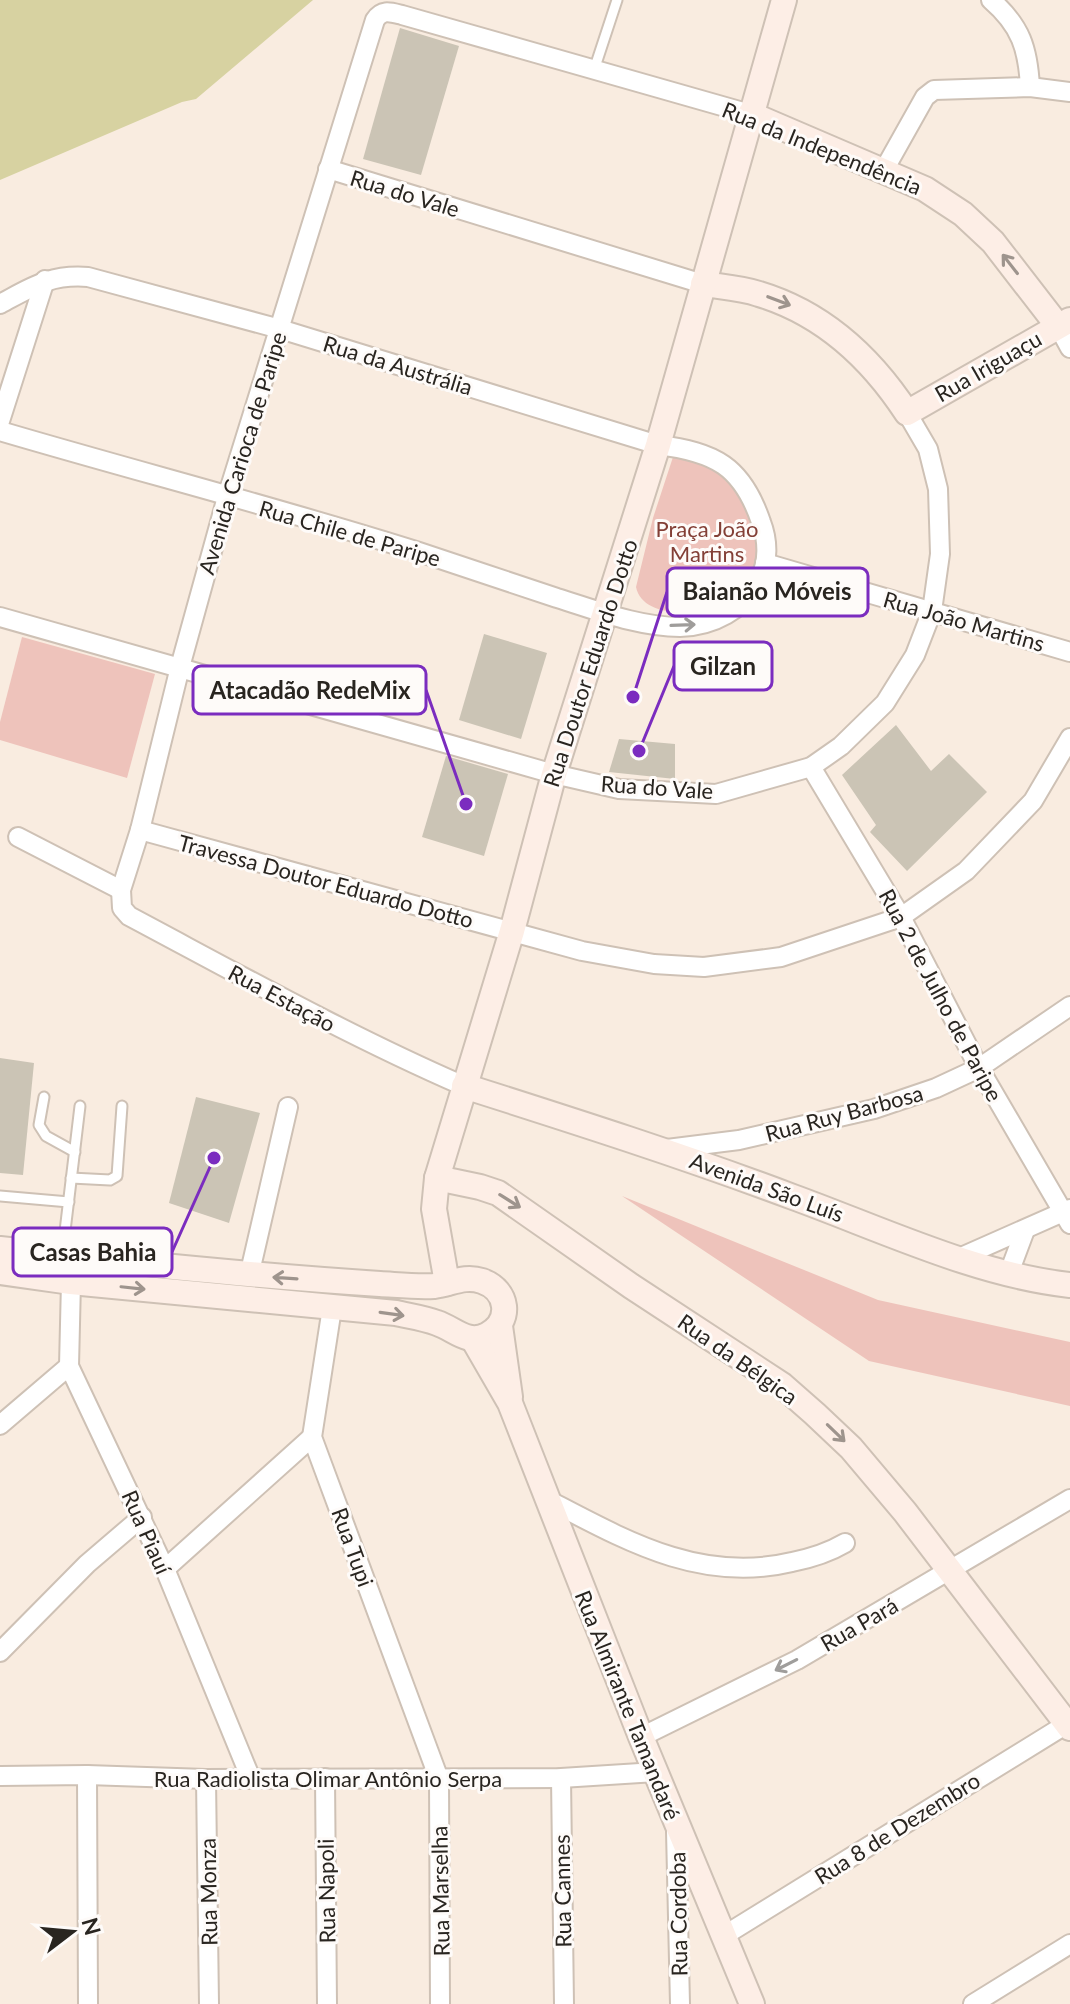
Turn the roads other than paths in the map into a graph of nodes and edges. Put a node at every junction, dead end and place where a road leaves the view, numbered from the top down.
1 (617, 0) edge
2 (784, 0) edge
3 (991, 0) edge
4 (375, 20) joint
5 (594, 70) junction
6 (1030, 87) junction
7 (1070, 92) edge
8 (750, 114) junction
9 (328, 169) junction
10 (884, 170) junction
11 (45, 280) junction
12 (703, 284) junction
13 (0, 304) edge
14 (1064, 323) edge
15 (280, 329) junction
16 (1070, 348) edge
17 (907, 413) junction
18 (0, 421) edge
19 (0, 431) edge
20 (658, 445) junction
21 (227, 497) junction
22 (765, 563) junction
23 (932, 611) junction
24 (606, 614) junction
25 (0, 617) edge
26 (1070, 652) edge
27 (180, 667) junction
28 (1070, 738) edge
29 (811, 767) junction
30 (554, 774) junction
31 (140, 830) junction
32 (18, 837) dead end
33 (121, 890) junction
34 (901, 917) junction
35 (512, 931) junction
36 (1070, 1006) edge
37 (979, 1068) junction
38 (464, 1086) junction
39 (44, 1097) dead end
40 (80, 1106) dead end
41 (122, 1106) dead end
42 (288, 1107) dead end
43 (739, 1140) junction
44 (664, 1150) junction
45 (75, 1152) junction
46 (722, 1170) junction
47 (71, 1178) junction
48 (437, 1178) junction
49 (0, 1196) edge
50 (69, 1202) junction
51 (1068, 1215) edge
52 (1025, 1230) junction
53 (0, 1249) edge
54 (62, 1256) junction
55 (959, 1258) junction
56 (0, 1272) edge
57 (1009, 1273) junction
58 (249, 1276) junction
59 (71, 1282) junction
60 (447, 1283) junction
61 (1070, 1285) edge
62 (332, 1308) junction
63 (500, 1326) junction
64 (473, 1339) junction
65 (69, 1366) junction
66 (510, 1403) junction
67 (0, 1425) edge
68 (312, 1437) junction
69 (546, 1499) junction
70 (1070, 1499) edge
71 (142, 1517) junction
72 (845, 1543) dead end
73 (165, 1569) junction
74 (951, 1571) junction
75 (0, 1652) edge
76 (1069, 1725) edge
77 (641, 1737) junction
78 (656, 1772) junction
79 (87, 1775) junction
80 (0, 1776) edge
81 (325, 1778) junction
82 (561, 1778) junction
83 (206, 1779) junction
84 (251, 1779) junction
85 (439, 1779) junction
86 (676, 1824) junction
87 (725, 1935) junction
88 (1070, 1944) edge
89 (88, 2004) edge
90 (209, 2004) edge
91 (327, 2004) edge
92 (440, 2004) edge
93 (564, 2004) edge
94 (680, 2004) edge
95 (752, 2004) edge
96 (973, 2004) edge

1 - 5 lane
2 - 8 main road, Rua Doutor Eduardo Dotto
3 - 6 street
4 - 5 street, Rua da Independência
4 - 9 street, Avenida Carioca de Paripe
5 - 8 street, Rua da Independência
6 - 7 street
6 - 10 street
8 - 10 main road, Rua da Independência
8 - 12 main road, Rua Doutor Eduardo Dotto
9 - 12 street, Rua do Vale
9 - 15 street, Avenida Carioca de Paripe
14 -> 10 main road, Rua da Independência
11 - 13 street, Rua da Austrália
11 - 15 street, Rua da Austrália
11 - 18 street
12 -> 17 main road, Rua do Vale
12 - 20 main road, Rua Doutor Eduardo Dotto
14 - 16 street, Rua da Independência
14 - 17 main road, Rua Iriguaçu
15 - 20 street, Rua da Austrália
15 - 21 street, Avenida Carioca de Paripe
17 - 23 street, Rua do Vale
19 - 21 street, Rua Chile de Paripe
20 - 22 street
20 - 24 main road, Rua Doutor Eduardo Dotto
21 - 24 street, Rua Chile de Paripe
21 - 27 street, Avenida Carioca de Paripe
22 - 23 street, Rua João Martins
24 -> 22 street
23 - 26 street, Rua João Martins
23 - 29 street, Rua do Vale
24 - 30 main road, Rua Doutor Eduardo Dotto
25 - 27 street, Rua do Vale
27 - 30 street, Rua do Vale
27 - 31 street, Avenida Carioca de Paripe
28 - 34 street
29 - 30 street, Rua do Vale
29 - 34 street, Rua 2 de Julho de Paripe
30 - 35 main road, Rua Doutor Eduardo Dotto
31 - 33 street, Avenida Carioca de Paripe
31 - 35 street, Travessa Doutor Eduardo Dotto
32 - 33 street
33 - 38 street, Rua Estação
34 - 35 street
34 - 37 street, Rua 2 de Julho de Paripe
35 - 38 main road, Rua Doutor Eduardo Dotto
36 - 37 street, Rua Ruy Barbosa
37 - 43 street, Rua Ruy Barbosa
37 - 51 street, Rua 2 de Julho de Paripe
38 - 44 main road, Avenida São Luís
38 - 48 main road, Rua Doutor Eduardo Dotto
39 - 45 lane
40 - 45 lane
41 - 47 lane
42 - 58 street
43 - 44 street, Rua Ruy Barbosa
43 - 46 street, Rua Ruy Barbosa
44 - 46 main road, Avenida São Luís
45 - 47 lane
46 - 55 main road, Avenida São Luís
47 - 50 lane
48 - 60 main road, Rua Doutor Eduardo Dotto
48 -> 74 main road, Rua da Bélgica
49 - 50 lane
50 - 54 lane
51 - 52 street
52 - 55 street
52 - 57 street
53 - 54 main road, Rua Almirante Tamandaré
54 - 58 main road, Rua Almirante Tamandaré
55 - 57 main road, Avenida São Luís
56 - 59 main road
57 - 61 main road, Avenida São Luís
60 -> 58 main road, Rua Almirante Tamandaré
59 -> 62 main road
59 - 65 street, Rua Piauí
60 - 63 main road, Rua Almirante Tamandaré
62 -> 64 main road
62 - 68 street, Rua Tupi
63 - 64 main road
63 - 66 main road, Rua Almirante Tamandaré
64 - 66 main road, Rua Almirante Tamandaré
65 - 67 street
65 - 71 street, Rua Piauí
66 - 69 main road, Rua Almirante Tamandaré
68 - 73 street
68 - 85 street, Rua Tupi
69 - 72 street
69 - 77 main road, Rua Almirante Tamandaré
70 - 74 street, Rua Pará
71 - 73 street, Rua Piauí
71 - 75 street
73 - 84 street, Rua Piauí
74 - 76 main road, Rua da Bélgica
74 -> 77 street, Rua Pará
76 - 87 street, Rua 8 de Dezembro
77 - 78 main road, Rua Almirante Tamandaré
78 - 82 street, Rua Radiolista Olimar Antônio Serpa
78 - 86 main road, Rua Almirante Tamandaré
79 - 80 street, Rua Radiolista Olimar Antônio Serpa
79 - 83 street, Rua Radiolista Olimar Antônio Serpa
79 - 89 street
81 - 84 street, Rua Radiolista Olimar Antônio Serpa
81 - 85 street, Rua Radiolista Olimar Antônio Serpa
81 - 91 street, Rua Napoli
82 - 85 street, Rua Radiolista Olimar Antônio Serpa
82 - 93 street, Rua Cannes
83 - 84 street, Rua Radiolista Olimar Antônio Serpa
83 - 90 street, Rua Monza
85 - 92 street, Rua Marselha
86 - 87 main road, Rua Almirante Tamandaré
86 - 94 street, Rua Cordoba
87 - 95 main road, Rua Almirante Tamandaré
88 - 96 street

